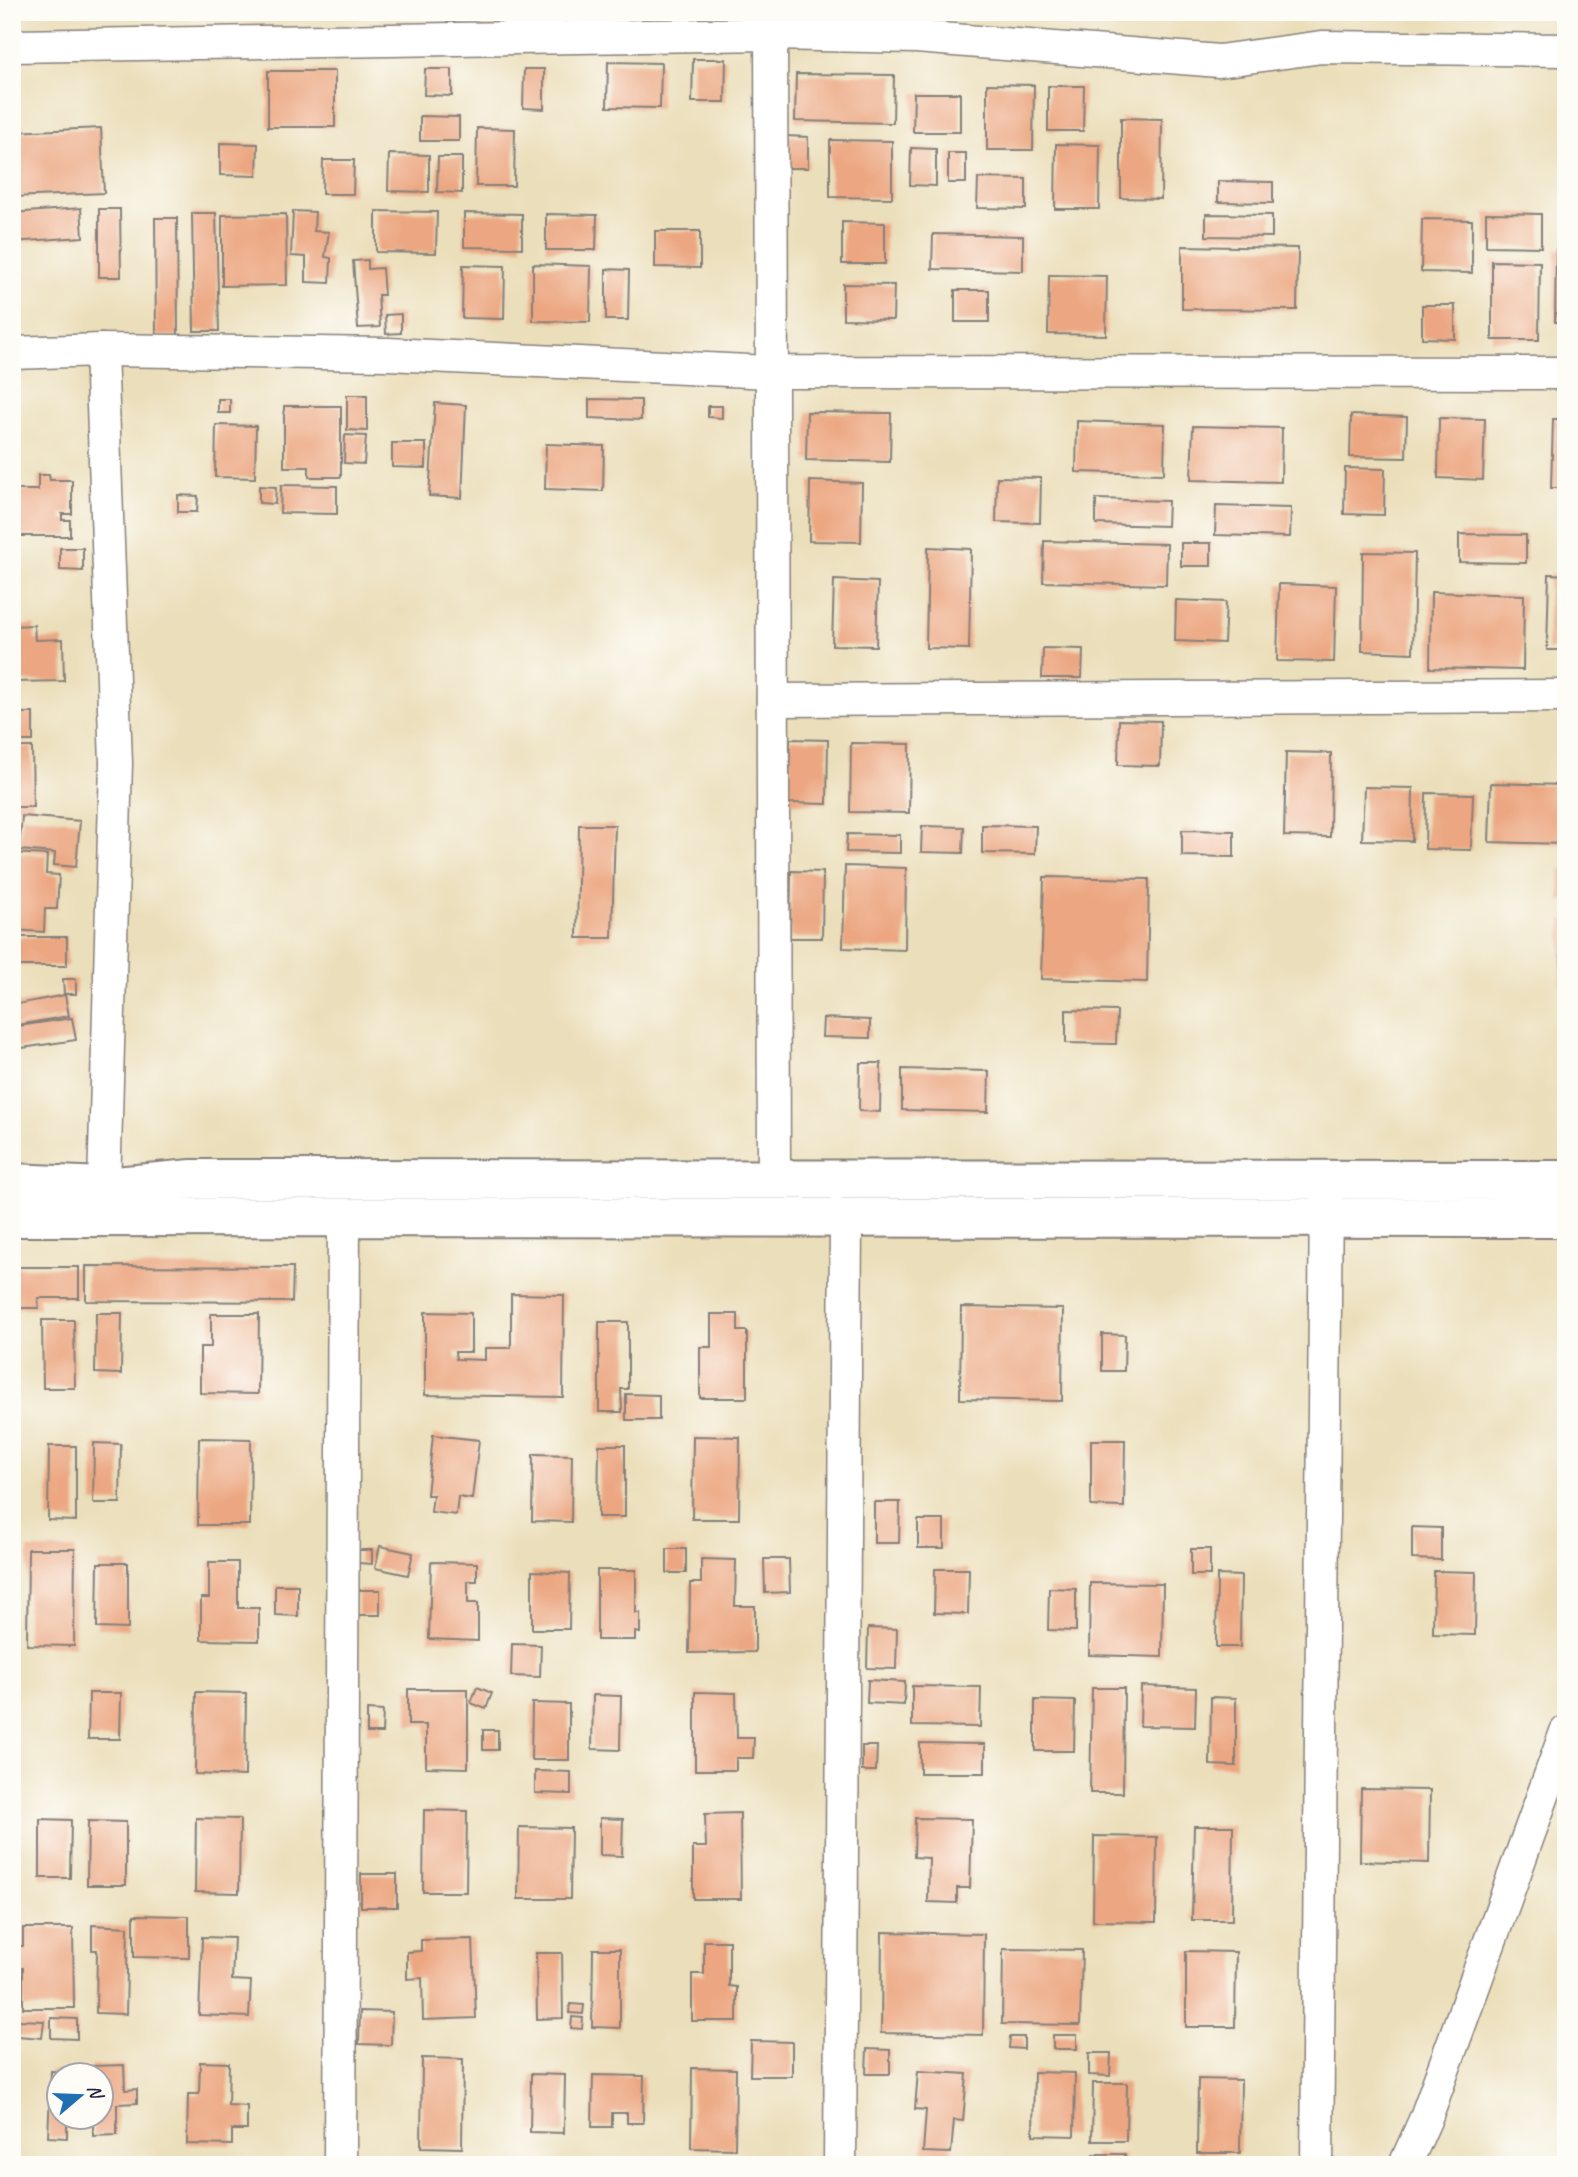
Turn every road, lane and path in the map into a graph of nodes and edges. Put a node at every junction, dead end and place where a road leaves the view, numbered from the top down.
1 (771, 23) edge
2 (12, 46) edge
3 (1566, 50) edge
4 (101, 350) junction
5 (12, 353) edge
6 (770, 372) junction
7 (1566, 373) edge
8 (1566, 696) edge
9 (774, 700) junction
10 (774, 1179) junction
11 (1326, 1179) junction
12 (1566, 1180) edge
13 (12, 1183) edge
14 (104, 1187) junction
15 (12, 1217) edge
16 (344, 1217) junction
17 (1566, 1218) edge
18 (1325, 1219) junction
19 (846, 1220) junction
20 (1566, 1732) edge
21 (340, 2165) edge
22 (840, 2165) edge
23 (1317, 2165) edge
24 (1405, 2165) edge

1 - 2 street
1 - 3 street
1 - 6 street
4 - 5 street
4 - 6 street
4 - 14 street
6 - 7 street
6 - 9 street
8 - 9 street
9 - 10 street
10 - 11 main road
10 - 14 main road
11 - 12 main road
11 - 18 street
13 - 14 main road
15 - 16 main road
16 - 19 main road
16 - 21 street
17 - 18 main road
18 - 19 main road
18 - 23 street
19 - 22 street
20 - 24 street

